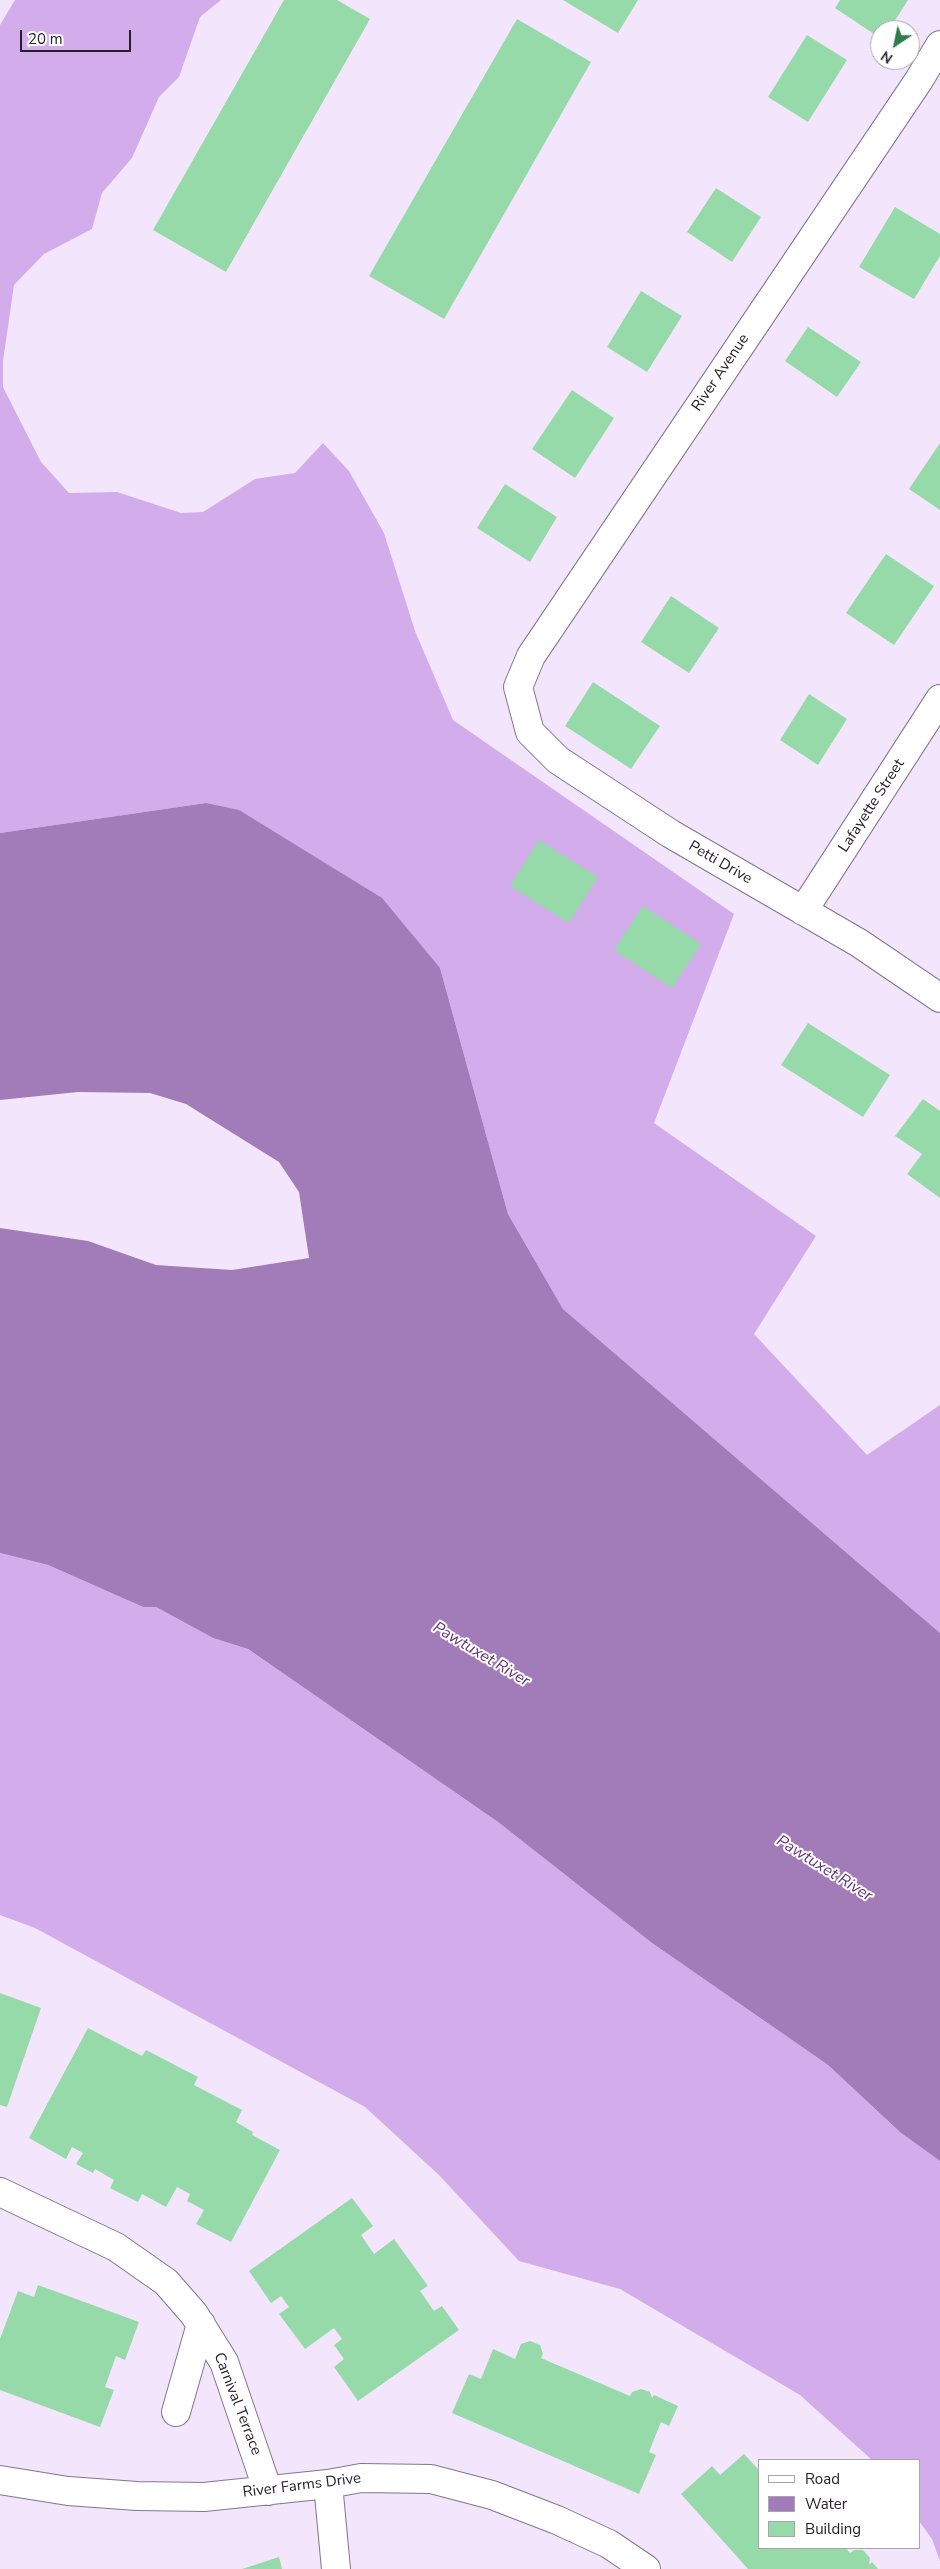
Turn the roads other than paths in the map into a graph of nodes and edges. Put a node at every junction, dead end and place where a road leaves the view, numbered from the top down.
1 (940, 45) edge
2 (940, 699) edge
3 (522, 707) joint
4 (803, 911) junction
5 (940, 998) edge
6 (0, 2192) edge
7 (201, 2324) junction
8 (176, 2412) dead end
9 (0, 2480) edge
10 (328, 2484) junction
11 (268, 2491) junction
12 (336, 2569) edge
13 (646, 2569) edge

1 - 3 street, River Avenue
2 - 4 street, Lafayette Street
3 - 4 street, Petti Drive
4 - 5 street, Petti Drive
6 - 7 street, Carnival Terrace
7 - 8 street
7 - 11 street, Carnival Terrace
9 - 11 street, River Farms Drive
10 - 11 street, River Farms Drive
10 - 12 street
10 - 13 street, River Farms Drive

